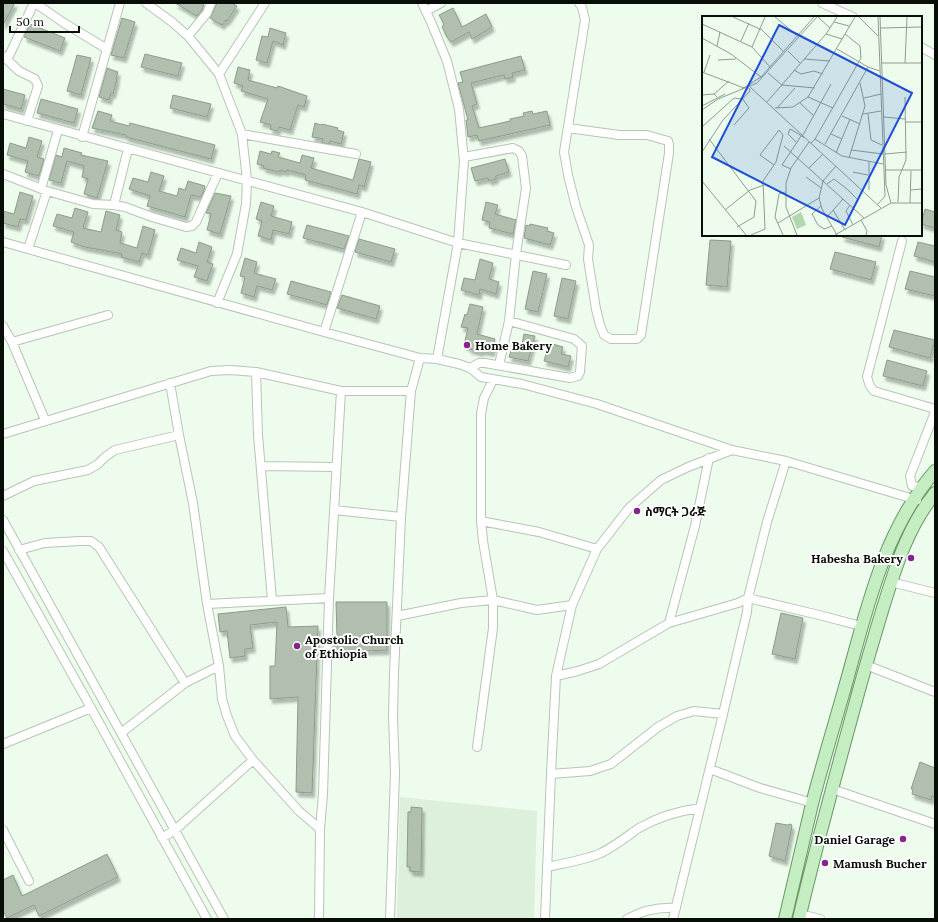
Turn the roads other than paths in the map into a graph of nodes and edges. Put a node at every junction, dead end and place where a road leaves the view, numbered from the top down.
1 (35, 3) edge
2 (120, 3) edge
3 (146, 3) edge
4 (211, 3) edge
5 (265, 3) edge
6 (422, 3) edge
7 (441, 3) edge
8 (579, 3) edge
9 (822, 3) edge
10 (157, 6) edge
11 (426, 11) junction
12 (851, 16) edge
13 (188, 36) junction
14 (922, 48) edge
15 (107, 49) junction
16 (935, 54) edge
17 (5, 58) edge
18 (219, 74) junction
19 (4, 117) edge
20 (27, 121) junction
21 (568, 128) junction
22 (58, 130) junction
23 (242, 134) junction
24 (82, 137) junction
25 (128, 149) junction
26 (356, 154) dead end
27 (464, 157) junction
28 (218, 172) junction
29 (3, 174) edge
30 (247, 180) junction
31 (44, 190) junction
32 (114, 204) junction
33 (362, 212) junction
34 (902, 241) dead end
35 (3, 242) edge
36 (458, 242) junction
37 (28, 249) junction
38 (516, 254) junction
39 (566, 265) dead end
40 (217, 303) junction
41 (108, 315) dead end
42 (509, 321) junction
43 (3, 326) edge
44 (324, 332) junction
45 (12, 342) junction
46 (420, 358) junction
47 (437, 359) junction
48 (499, 365) junction
49 (470, 368) junction
50 (256, 372) junction
51 (493, 380) junction
52 (170, 383) junction
53 (341, 391) junction
54 (411, 391) junction
55 (935, 410) edge
56 (46, 420) junction
57 (3, 434) edge
58 (179, 435) junction
59 (732, 450) junction
60 (710, 458) junction
61 (786, 461) junction
62 (261, 466) junction
63 (336, 467) junction
64 (935, 471) edge
65 (921, 487) junction
66 (3, 496) edge
67 (932, 497) edge
68 (913, 499) junction
69 (334, 510) junction
70 (401, 518) junction
71 (3, 520) edge
72 (481, 521) junction
73 (597, 548) junction
74 (19, 550) junction
75 (3, 551) edge
76 (890, 582) junction
77 (935, 593) edge
78 (329, 598) junction
79 (748, 598) junction
80 (272, 600) junction
81 (493, 600) junction
82 (207, 604) junction
83 (572, 605) junction
84 (397, 616) junction
85 (669, 623) junction
86 (861, 626) junction
87 (866, 665) junction
88 (219, 666) junction
89 (556, 676) junction
90 (185, 683) junction
91 (935, 692) edge
92 (91, 708) junction
93 (723, 714) junction
94 (121, 733) junction
95 (3, 744) edge
96 (477, 747) dead end
97 (253, 760) junction
98 (710, 769) junction
99 (550, 774) junction
100 (832, 790) junction
101 (813, 803) junction
102 (700, 808) junction
103 (935, 824) edge
104 (320, 829) junction
105 (3, 830) edge
106 (175, 830) junction
107 (162, 838) junction
108 (548, 867) junction
109 (29, 881) dead end
110 (676, 908) junction
111 (800, 917) edge
112 (206, 919) edge
113 (224, 919) edge
114 (319, 919) edge
115 (390, 919) edge
116 (545, 919) edge
117 (627, 919) edge
118 (673, 919) edge
119 (785, 919) edge
120 (820, 919) edge

1 - 15 street
1 - 17 street
2 - 15 street
3 - 10 street
4 - 13 street
5 - 18 street
6 - 11 street
7 - 11 street
8 - 21 street
9 - 12 street
10 - 13 street
11 - 27 street
13 - 18 street
14 - 16 street
15 - 24 street
17 - 20 street
18 - 23 street
19 - 20 street
20 - 22 street
21 - 21 street
22 - 24 street
22 - 31 street
23 - 26 street
23 - 30 street
24 - 25 street
25 - 28 street
25 - 32 street
27 - 36 street
27 - 38 street
28 - 30 street
28 - 32 street
29 - 31 street
30 - 33 street
30 - 40 street
31 - 32 street
31 - 37 street
33 - 36 street
33 - 44 street
34 - 55 street
35 - 37 street
36 - 38 street
36 - 47 street
37 - 40 street
38 - 39 street
38 - 42 street
40 - 44 street
41 - 45 street
42 - 48 street
42 - 48 street
43 - 45 street
44 - 46 street
45 - 56 street
46 - 47 street
46 - 54 street
47 - 49 street
48 - 49 street
49 - 51 street
50 - 52 street
50 - 53 street
50 - 62 street
51 - 59 street
51 - 72 street
52 - 56 street
52 - 58 street
53 - 54 street
53 - 63 street
54 - 70 street
55 - 65 street
56 - 57 street
58 - 66 street
58 - 82 street
59 - 60 street
59 - 61 street
60 - 73 street
60 - 85 street
61 - 68 street
61 - 79 street
62 - 63 street
62 - 80 street
63 - 69 street
64 - 65 main road
65 - 68 main road
67 - 68 street
67 - 76 main road
68 - 86 main road
69 - 70 street
69 - 78 street
70 - 84 street
71 - 74 street
72 - 73 street
72 - 81 street
73 - 83 street
74 - 90 street
74 - 94 street
75 - 92 street
76 - 77 street
76 - 87 main road
78 - 80 street
78 - 104 street
79 - 85 street
79 - 86 street
79 - 93 street
80 - 82 street
81 - 83 street
81 - 84 street
81 - 96 street
82 - 88 street
83 - 89 street
84 - 115 street
85 - 89 street
86 - 101 main road
87 - 91 street
87 - 100 main road
88 - 90 street
88 - 97 street
89 - 99 street
90 - 94 street
92 - 95 street
92 - 107 street
93 - 98 street
93 - 99 street
94 - 106 street
97 - 104 street
97 - 106 street
98 - 101 street
98 - 102 street
99 - 108 street
100 - 103 street
100 - 111 main road
101 - 119 main road
102 - 108 street
102 - 110 street
104 - 114 street
105 - 109 street
106 - 107 street
106 - 113 street
107 - 112 street
108 - 116 street
110 - 117 street
110 - 118 street
111 - 120 street

